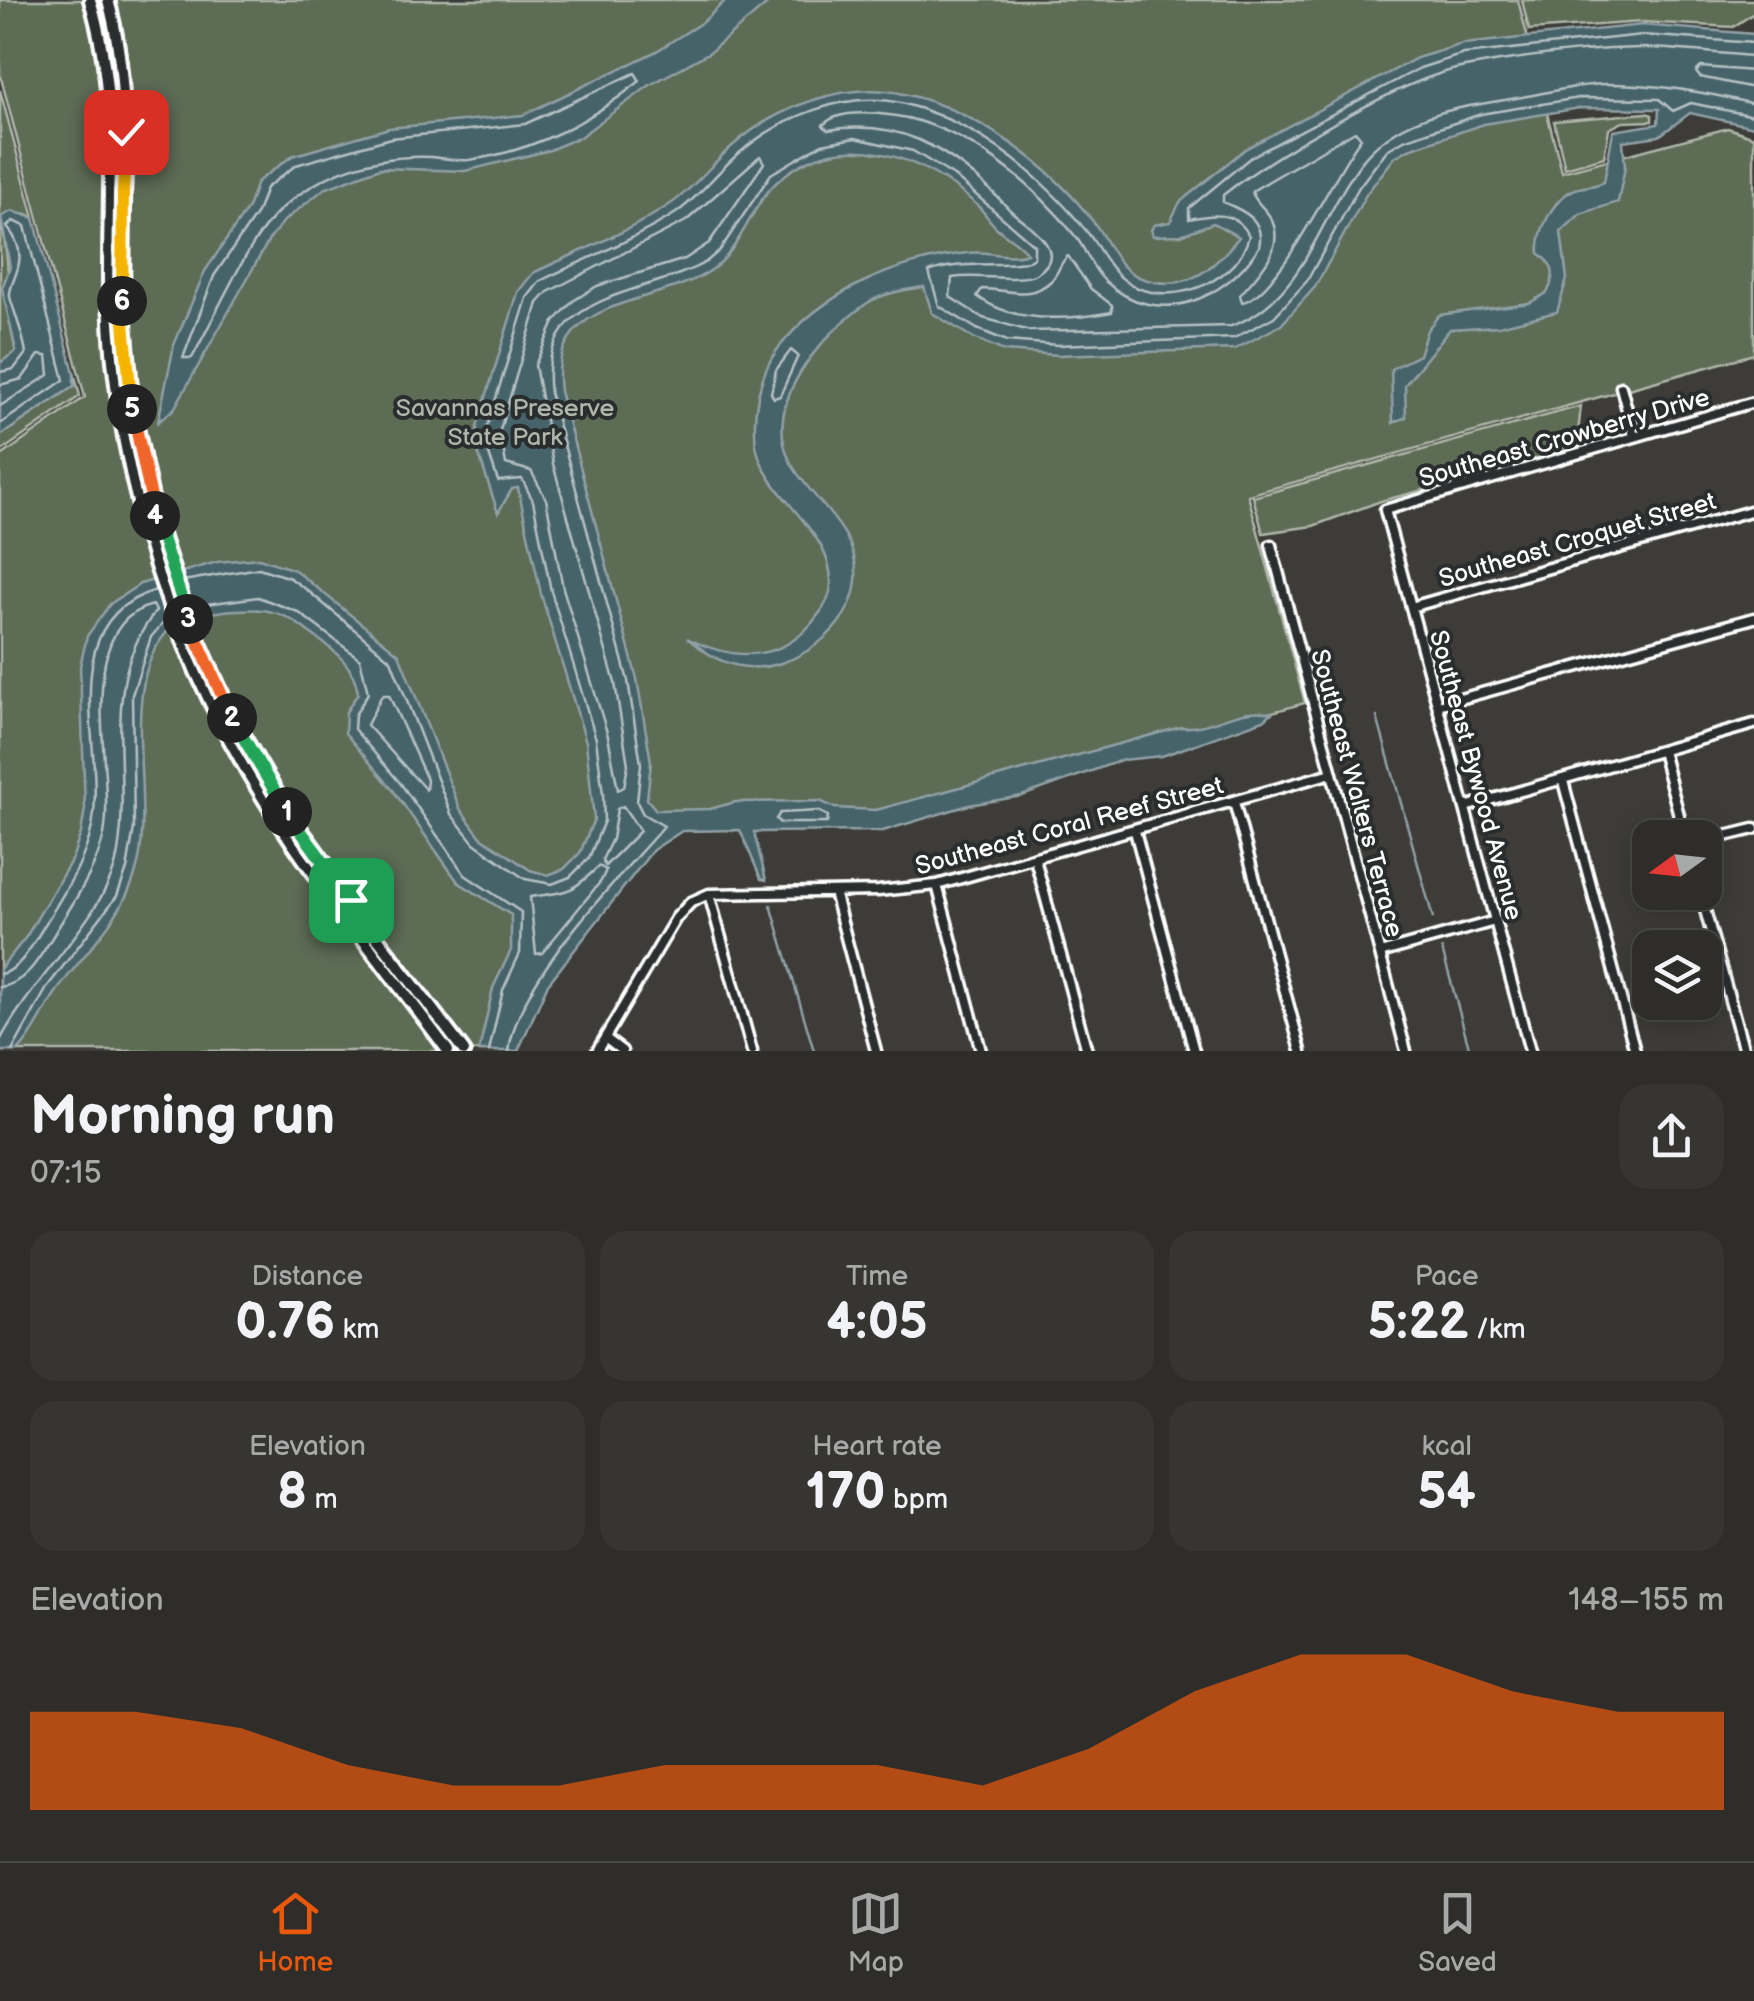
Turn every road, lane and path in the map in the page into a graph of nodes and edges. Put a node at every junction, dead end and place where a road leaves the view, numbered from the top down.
1 (90, 0) edge
2 (108, 0) edge
3 (1621, 387) dead end
4 (1754, 402) edge
5 (1634, 436) junction
6 (1385, 510) joint
7 (1754, 510) edge
8 (1271, 545) dead end
9 (1411, 608) junction
10 (1754, 618) edge
11 (1438, 706) junction
12 (1754, 724) edge
13 (1662, 750) junction
14 (1332, 774) junction
15 (1563, 781) junction
16 (1234, 802) junction
17 (1464, 807) junction
18 (1680, 820) edge
19 (1135, 830) junction
20 (1754, 830) edge
21 (1722, 837) edge
22 (1035, 859) junction
23 (938, 885) junction
24 (834, 892) junction
25 (710, 894) junction
26 (1705, 910) edge
27 (1495, 921) junction
28 (1380, 953) junction
29 (605, 1038) junction
30 (448, 1051) edge
31 (464, 1051) edge
32 (597, 1051) edge
33 (622, 1051) edge
34 (752, 1051) edge
35 (876, 1051) edge
36 (981, 1051) edge
37 (1087, 1051) edge
38 (1194, 1051) edge
39 (1301, 1051) edge
40 (1406, 1051) edge
41 (1530, 1051) edge
42 (1635, 1051) edge
43 (1744, 1051) edge

1 - 30 main road
2 - 31 main road
3 - 5 street
4 - 5 street, Southeast Crowberry Drive
5 - 6 street, Southeast Crowberry Drive
6 - 9 street, Southeast Bywood Avenue
7 - 9 street, Southeast Croquet Street
8 - 14 street, Southeast Walters Terrace
9 - 11 street, Southeast Bywood Avenue
10 - 11 street
11 - 17 street, Southeast Bywood Avenue
12 - 13 street
13 - 15 street
13 - 18 street
14 - 16 street, Southeast Coral Reef Street
14 - 28 street, Southeast Walters Terrace
15 - 17 street
15 - 42 street
16 - 19 street, Southeast Coral Reef Street
16 - 39 street
17 - 27 street, Southeast Bywood Avenue
19 - 22 street, Southeast Coral Reef Street
19 - 38 street
20 - 21 street
22 - 23 street, Southeast Coral Reef Street
22 - 37 street
23 - 24 street, Southeast Coral Reef Street
23 - 36 street
24 - 25 street, Southeast Coral Reef Street
24 - 35 street
25 - 29 street
25 - 34 street
26 - 43 street
27 - 28 street
27 - 41 street, Southeast Bywood Avenue
28 - 40 street, Southeast Walters Terrace
29 - 32 street
29 - 33 street

